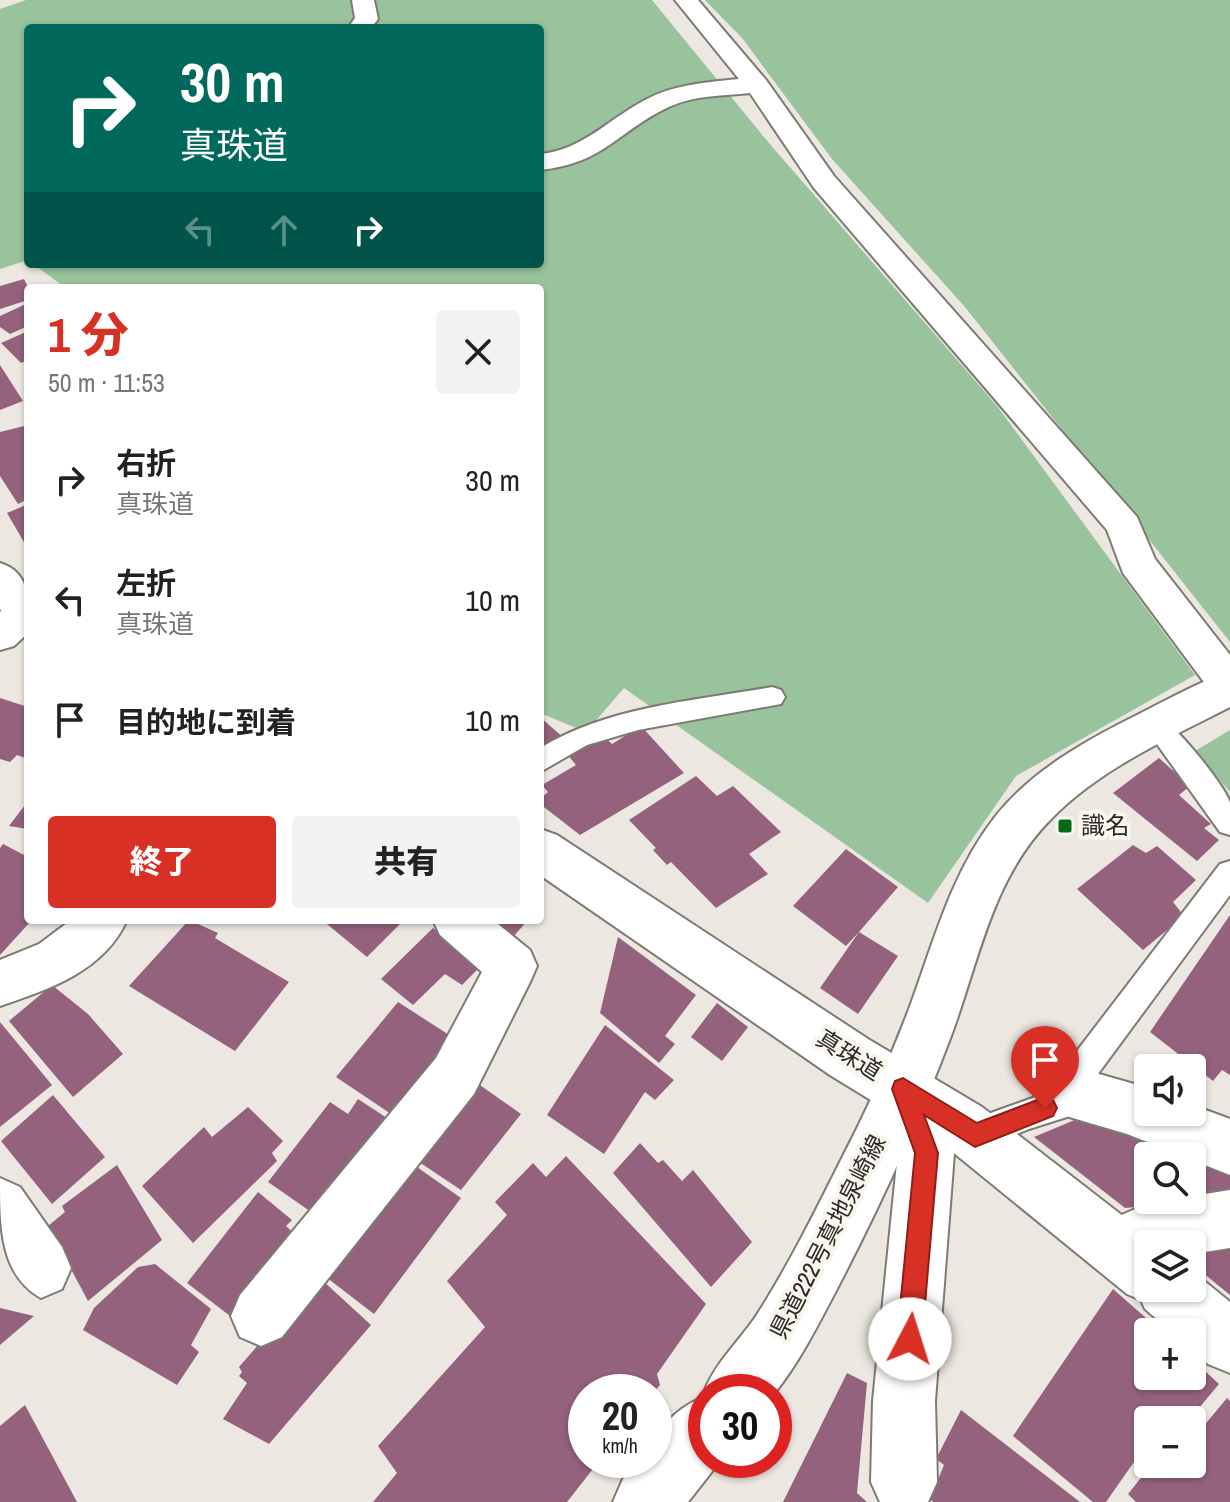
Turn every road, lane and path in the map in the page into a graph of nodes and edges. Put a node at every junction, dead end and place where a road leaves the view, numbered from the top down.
1 (363, 0) edge
2 (686, 0) edge
3 (363, 24) edge
4 (757, 85) junction
5 (544, 162) edge
6 (0, 577) edge
7 (17, 623) edge
8 (1230, 687) edge
9 (772, 697) dead end
10 (1157, 726) junction
11 (544, 759) edge
12 (1230, 824) edge
13 (544, 852) edge
14 (1230, 873) edge
15 (100, 924) edge
16 (462, 924) edge
17 (0, 983) edge
18 (903, 1089) junction
19 (1073, 1100) junction
20 (975, 1135) junction
21 (1230, 1147) edge
22 (0, 1207) edge
23 (1230, 1219) edge
24 (1132, 1260) edge
25 (41, 1268) dead end
26 (1183, 1302) edge
27 (261, 1316) dead end
28 (1230, 1342) edge
29 (749, 1374) edge
30 (688, 1450) edge
31 (904, 1482) dead end
32 (646, 1502) edge

1 - 3 street
2 - 4 street
4 - 5 street
4 - 8 street
6 - 7 street
8 - 10 street, 県道222号真地泉崎線
9 - 11 lane
10 - 12 lane
10 - 18 street, 県道222号真地泉崎線
13 - 18 street, 真珠道
14 - 19 lane
15 - 17 street
16 - 27 street
18 - 20 street, 真珠道
18 - 29 street, 県道222号真地泉崎線
18 - 31 street
19 - 20 lane
19 - 21 street
20 - 24 street, 真珠道
22 - 25 street
23 - 24 street
26 - 28 street
30 - 32 street

